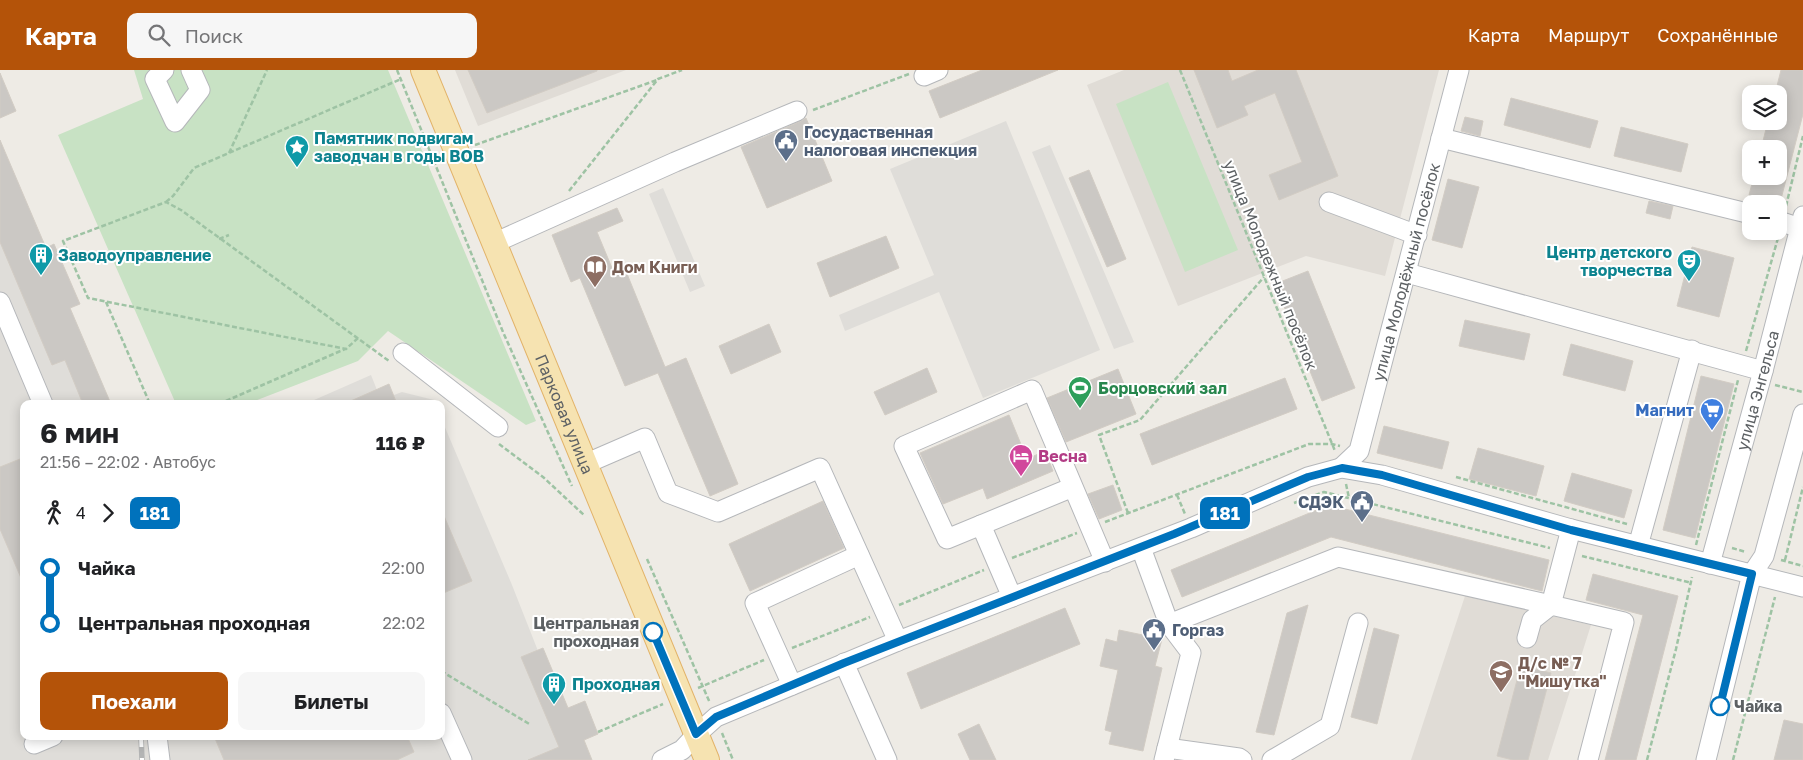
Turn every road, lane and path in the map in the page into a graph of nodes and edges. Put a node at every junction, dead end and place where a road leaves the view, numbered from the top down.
1 (164, 70) edge
2 (191, 70) edge
3 (266, 70) edge
4 (397, 70) edge
5 (423, 70) edge
6 (682, 70) edge
7 (1180, 70) edge
8 (1459, 70) edge
9 (401, 79) junction
10 (658, 79) junction
11 (797, 111) dead end
12 (1803, 136) edge
13 (1442, 138) junction
14 (475, 145) dead end
15 (228, 154) junction
16 (568, 192) dead end
17 (166, 202) junction
18 (1329, 202) dead end
19 (1742, 212) edge
20 (1791, 222) edge
21 (229, 235) dead end
22 (1416, 235) junction
23 (219, 239) junction
24 (494, 243) junction
25 (1407, 273) junction
26 (1264, 277) junction
27 (0, 302) edge
28 (106, 302) junction
29 (358, 338) junction
30 (346, 349) junction
31 (1692, 350) junction
32 (398, 359) joint
33 (1742, 365) junction
34 (1763, 371) junction
35 (40, 400) edge
36 (148, 400) edge
37 (228, 400) edge
38 (1803, 414) edge
39 (497, 434) joint
40 (1332, 444) junction
41 (1359, 450) junction
42 (585, 464) junction
43 (1342, 468) junction
44 (1453, 476) dead end
45 (1073, 486) junction
46 (1803, 487) edge
47 (574, 490) dead end
48 (582, 508) dead end
49 (1129, 513) junction
50 (981, 525) junction
51 (1091, 528) junction
52 (1571, 530) junction
53 (1640, 537) junction
54 (1716, 544) junction
55 (1141, 548) junction
56 (859, 555) junction
57 (1764, 556) junction
58 (1785, 561) junction
59 (1105, 562) junction
60 (1701, 562) junction
61 (997, 564) junction
62 (1803, 566) edge
63 (1752, 574) junction
64 (1779, 581) junction
65 (1803, 587) edge
66 (1012, 597) junction
67 (1550, 606) junction
68 (884, 611) junction
69 (1358, 623) dead end
70 (1169, 624) junction
71 (1528, 638) dead end
72 (898, 641) junction
73 (779, 654) junction
74 (844, 663) junction
75 (445, 673) edge
76 (792, 685) junction
77 (669, 704) junction
78 (445, 722) edge
79 (531, 725) dead end
80 (598, 732) dead end
81 (696, 734) junction
82 (44, 740) edge
83 (158, 740) edge
84 (34, 744) dead end
85 (1166, 754) edge
86 (160, 760) edge
87 (462, 760) edge
88 (662, 760) edge
89 (707, 760) edge
90 (887, 760) edge
91 (1242, 760) edge
92 (1272, 760) edge
93 (1588, 760) edge
94 (1647, 760) edge
95 (1706, 760) edge
96 (1733, 760) edge

1 - 2 street
3 - 15 path
4 - 9 path
5 - 24 main road, Парковая улица
6 - 10 path
7 - 26 path, улица Молодежный посёлок
8 - 13 street, улица Молодёжный посёлок
9 - 15 path
9 - 47 path
10 - 14 path
10 - 16 path
11 - 24 street
12 - 20 path
13 - 19 street
13 - 22 street, улица Молодёжный посёлок
15 - 17 path
17 - 23 path
17 - 28 path
18 - 22 street
20 - 33 path
20 - 34 street, улица Энгельса
21 - 23 path
22 - 25 street, улица Молодёжный посёлок
23 - 29 path
24 - 42 main road, Парковая улица
25 - 31 street
25 - 41 street, улица Молодёжный посёлок
26 - 40 path, улица Молодежный посёлок
26 - 49 path
27 - 35 street
28 - 30 path
28 - 36 path
29 - 30 path
29 - 32 path
30 - 37 path
31 - 33 street
31 - 53 street
32 - 39 street
33 - 34 street
33 - 60 path
34 - 54 street, улица Энгельса
38 - 57 street
39 - 48 path
40 - 41 path
40 - 43 path, улица Молодежный посёлок
40 - 49 path
41 - 43 street, улица Молодёжный посёлок
42 - 56 street
42 - 77 main road, Парковая улица
43 - 52 street
43 - 55 street
44 - 53 path
45 - 50 street
45 - 50 street
45 - 51 street
46 - 58 path
49 - 51 path
50 - 61 street
51 - 59 street
51 - 61 path
52 - 53 street
52 - 67 street
53 - 60 street
54 - 57 path
54 - 60 street, улица Энгельса
55 - 59 street
55 - 70 street
56 - 68 street
56 - 73 street
57 - 58 path
57 - 63 street
58 - 62 path
58 - 64 path
59 - 66 street
60 - 63 street
60 - 94 path
61 - 66 street
61 - 68 path
63 - 64 street
63 - 95 street
64 - 65 street
64 - 96 path
66 - 72 street
67 - 70 street
67 - 71 street
67 - 93 street
68 - 72 street
68 - 73 path
69 - 92 street
70 - 85 street
72 - 74 street
73 - 76 street
73 - 77 path
74 - 76 street
74 - 90 street
75 - 79 path
76 - 81 street
77 - 80 path
77 - 81 main road, Парковая улица
78 - 87 street
81 - 88 street
81 - 89 main road, Парковая улица
82 - 84 street
83 - 86 street
85 - 91 street

